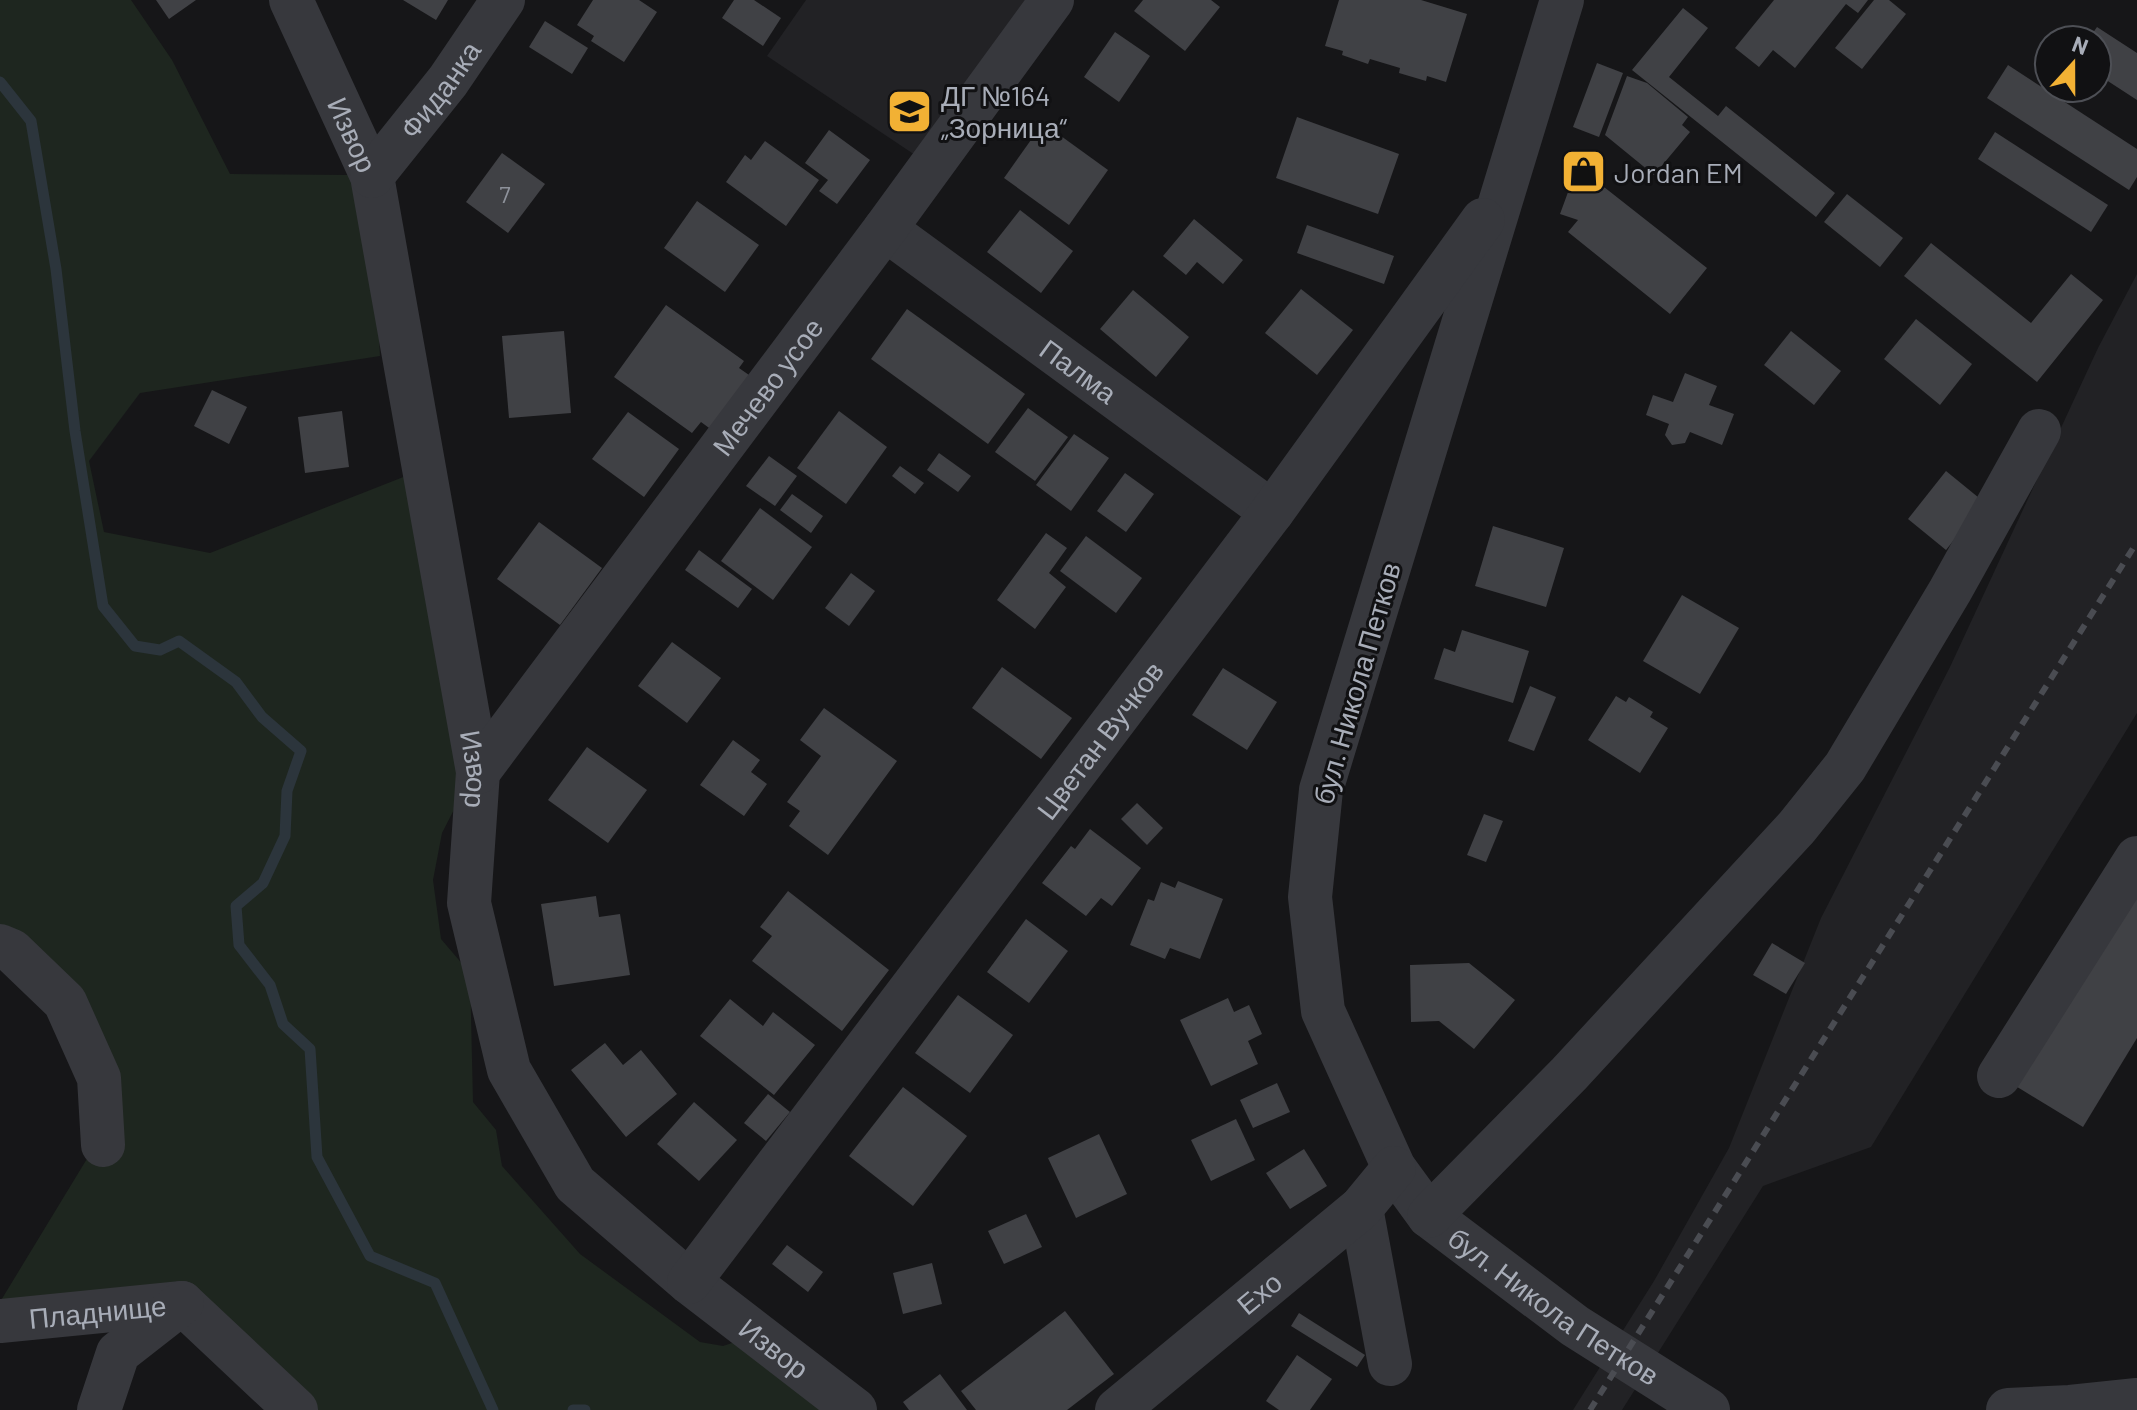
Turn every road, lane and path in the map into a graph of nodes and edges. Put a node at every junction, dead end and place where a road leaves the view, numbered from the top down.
1 (291, 0) edge
2 (503, 0) edge
3 (1052, 0) edge
4 (1562, 0) edge
5 (372, 176) junction
6 (1504, 191) junction
7 (885, 229) junction
8 (2039, 431) dead end
9 (1272, 512) junction
10 (478, 772) junction
11 (2137, 858) edge
12 (0, 946) edge
13 (1999, 1076) dead end
14 (103, 1145) dead end
15 (1394, 1168) junction
16 (1361, 1208) junction
17 (1429, 1216) junction
18 (689, 1282) junction
19 (182, 1303) junction
20 (0, 1321) edge
21 (1390, 1364) dead end
22 (2137, 1400) edge
23 (99, 1410) edge
24 (296, 1410) edge
25 (855, 1410) edge
26 (1117, 1410) edge
27 (1708, 1410) edge
28 (2008, 1410) edge

1 - 5 street, Извор
2 - 5 street, Фиданка
3 - 7 street, Мечево усое
4 - 6 street, бул. Никола Петков
5 - 10 street, Извор
6 - 9 street, Цветан Вучков
6 - 15 street, бул. Никола Петков
7 - 9 street, Палма
7 - 10 street, Мечево усое
8 - 17 street
9 - 18 street, Цветан Вучков
10 - 18 street, Извор
11 - 13 street
12 - 14 street
15 - 16 street, Ехо
15 - 17 street, бул. Никола Петков
16 - 21 street
16 - 26 street, Ехо
17 - 27 street, бул. Никола Петков
18 - 25 street, Извор
19 - 20 street, Пладнище
19 - 23 street
19 - 24 street, Пладнище
22 - 28 street

